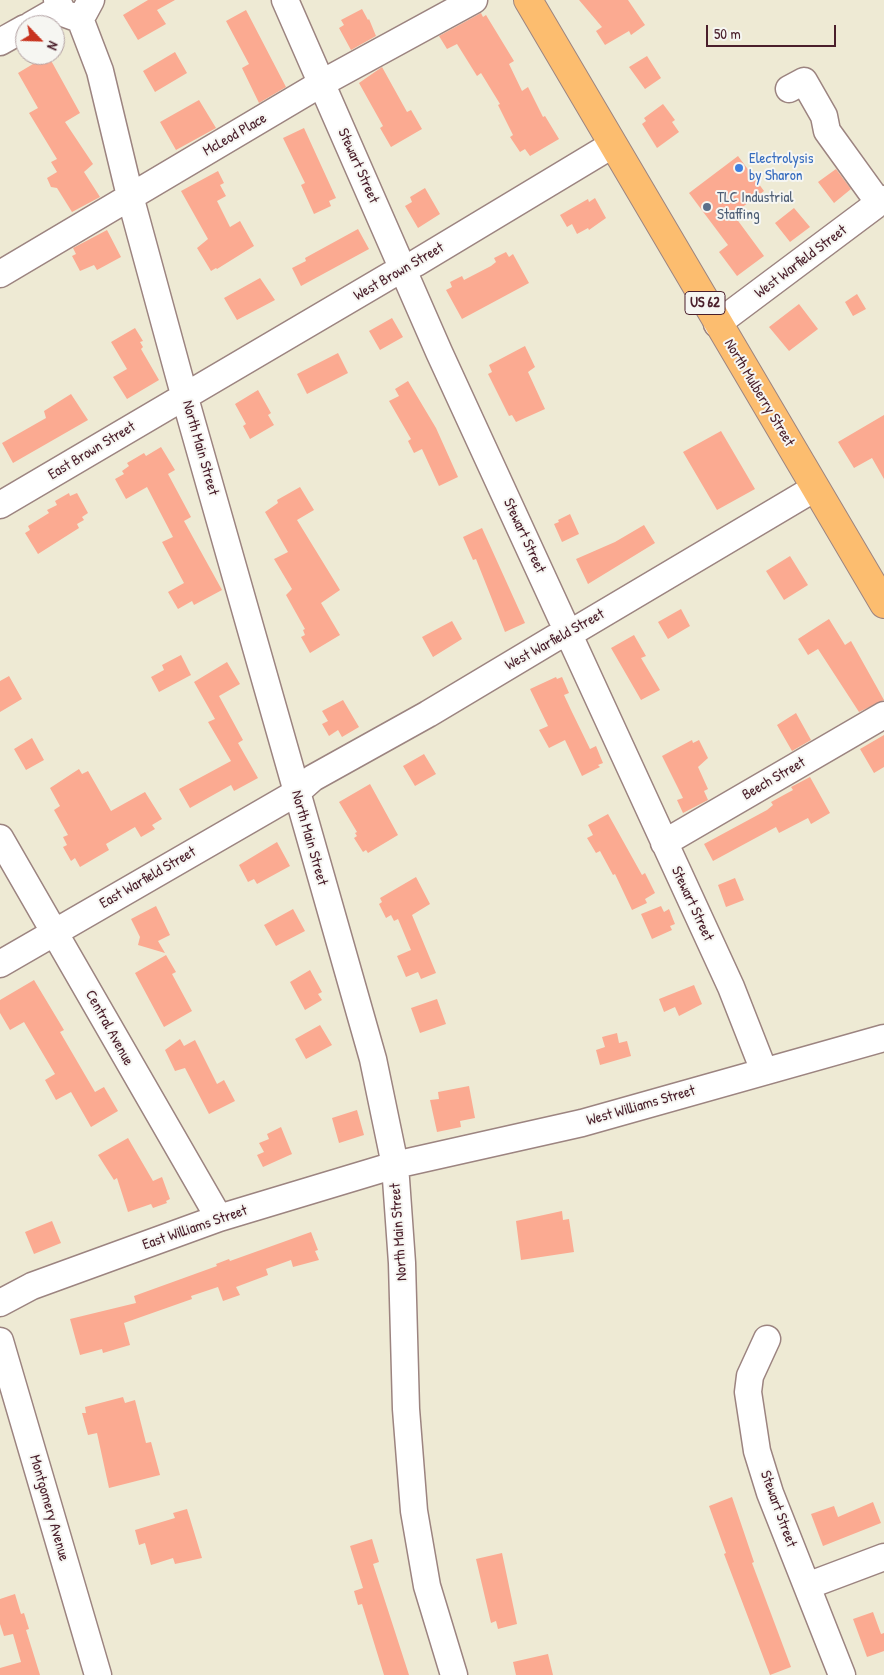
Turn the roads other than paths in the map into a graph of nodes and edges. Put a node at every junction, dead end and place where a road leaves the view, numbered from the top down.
1 (285, 0) edge
2 (474, 0) edge
3 (528, 0) edge
4 (71, 6) edge
5 (52, 15) edge
6 (15, 34) edge
7 (0, 42) edge
8 (322, 84) junction
9 (789, 89) dead end
10 (612, 145) junction
11 (130, 196) junction
12 (881, 201) edge
13 (404, 269) junction
14 (0, 274) edge
15 (717, 324) junction
16 (185, 398) junction
17 (815, 488) junction
18 (0, 505) edge
19 (884, 604) edge
20 (569, 634) junction
21 (884, 715) edge
22 (296, 793) junction
23 (0, 838) edge
24 (664, 843) junction
25 (55, 932) junction
26 (0, 964) edge
27 (884, 1038) edge
28 (764, 1071) junction
29 (395, 1165) junction
30 (219, 1218) junction
31 (0, 1303) edge
32 (767, 1339) dead end
33 (0, 1340) edge
34 (884, 1557) edge
35 (807, 1586) junction
36 (98, 1675) edge
37 (454, 1675) edge
38 (842, 1675) edge

1 - 8 street, Stewart Street
2 - 8 street, McLeod Place
3 - 10 main road, North Mulberry Street / US 62
4 - 5 street
4 - 11 street, North Main Street
6 - 7 street
8 - 11 street, McLeod Place
8 - 13 street, Stewart Street
9 - 12 street
10 - 13 street, West Brown Street
10 - 15 main road, North Mulberry Street / US 62
11 - 14 street, McLeod Place
11 - 16 street, North Main Street
12 - 15 street, West Warfield Street
13 - 16 street, West Brown Street
13 - 20 street, Stewart Street
15 - 17 main road, North Mulberry Street / US 62
16 - 18 street, East Brown Street
16 - 22 street, North Main Street
17 - 19 main road, North Mulberry Street / US 62
17 - 20 street, West Warfield Street
20 - 22 street, West Warfield Street
20 - 24 street, Stewart Street
21 - 24 street, Beech Street
22 - 25 street, East Warfield Street
22 - 29 street, North Main Street
23 - 25 street, Central Avenue
24 - 28 street, Stewart Street
25 - 26 street, East Warfield Street
25 - 30 street, Central Avenue
27 - 28 street, West Williams Street
28 - 29 street, West Williams Street
29 - 30 street, East Williams Street
29 - 37 street, North Main Street
30 - 31 street, East Williams Street
32 - 35 street, Stewart Street
33 - 36 street, Montgomery Avenue
34 - 35 street
35 - 38 street, Stewart Street

